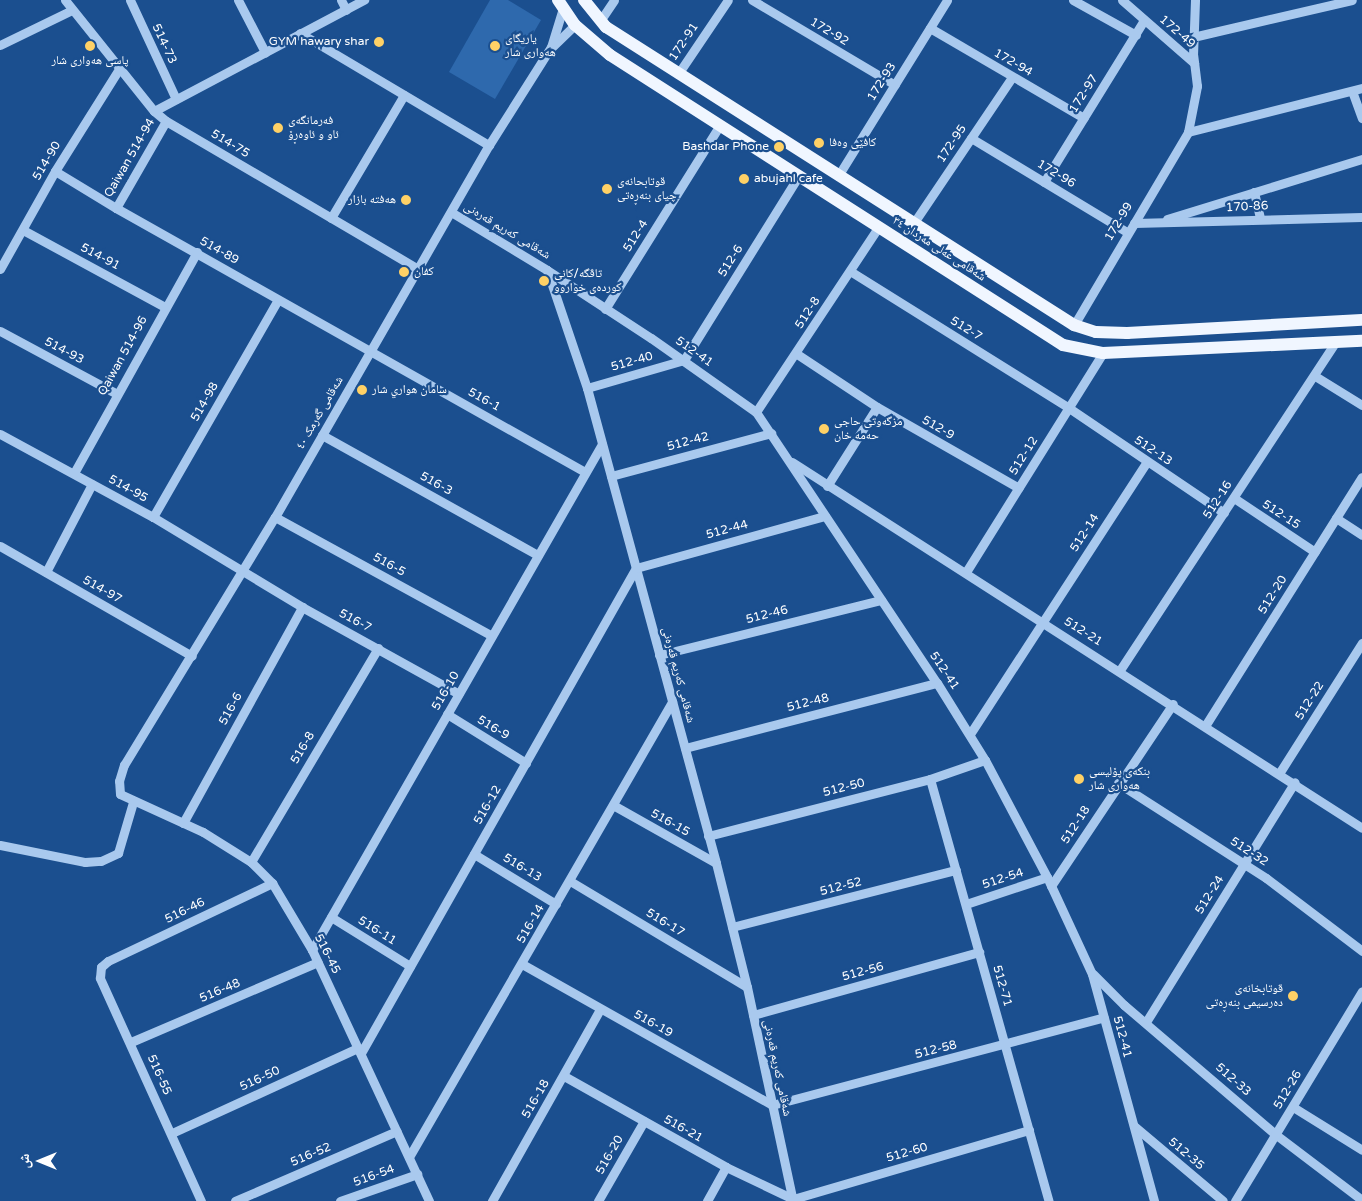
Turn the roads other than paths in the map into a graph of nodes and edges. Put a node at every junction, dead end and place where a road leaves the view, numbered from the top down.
1 (65, 0) edge
2 (130, 0) edge
3 (238, 0) edge
4 (341, 0) edge
5 (364, 0) edge
6 (584, 0) edge
7 (614, 0) edge
8 (728, 0) edge
9 (752, 0) edge
10 (947, 0) edge
11 (1073, 0) edge
12 (1122, 0) edge
13 (1195, 0) edge
14 (1352, 0) edge
15 (560, 4) edge
16 (72, 10) junction
17 (346, 10) junction
18 (1144, 20) junction
19 (600, 21) junction
20 (575, 25) junction
21 (930, 28) junction
22 (300, 34) junction
23 (1136, 35) junction
24 (1193, 37) junction
25 (0, 46) edge
26 (552, 47) junction
27 (265, 52) junction
28 (1194, 63) junction
29 (119, 69) junction
30 (678, 74) junction
31 (1012, 77) junction
32 (895, 85) junction
33 (1362, 88) edge
34 (1352, 91) junction
35 (404, 95) junction
36 (176, 99) junction
37 (154, 111) junction
38 (1084, 118) junction
39 (1362, 118) edge
40 (166, 121) junction
41 (720, 125) junction
42 (1188, 132) junction
43 (971, 138) junction
44 (489, 145) junction
45 (1362, 159) edge
46 (55, 171) junction
47 (799, 175) junction
48 (838, 176) junction
49 (1044, 182) junction
50 (1254, 192) junction
51 (116, 208) junction
52 (451, 212) junction
53 (1362, 217) edge
54 (331, 218) junction
55 (1260, 218) junction
56 (1160, 221) junction
57 (1134, 223) junction
58 (913, 224) junction
59 (879, 226) junction
60 (23, 230) junction
61 (1127, 232) junction
62 (197, 252) junction
63 (0, 269) edge
64 (418, 269) junction
65 (547, 270) junction
66 (850, 271) junction
67 (278, 300) junction
68 (165, 307) junction
69 (605, 309) junction
70 (1362, 320) edge
71 (1074, 325) junction
72 (0, 331) edge
73 (1362, 341) edge
74 (1335, 343) junction
75 (371, 350) junction
76 (1103, 353) junction
77 (797, 354) junction
78 (684, 360) junction
79 (1315, 376) junction
80 (587, 388) junction
81 (117, 394) junction
82 (1362, 405) edge
83 (877, 407) junction
84 (1069, 408) junction
85 (756, 412) junction
86 (771, 433) junction
87 (0, 434) edge
88 (322, 435) junction
89 (602, 444) junction
90 (788, 459) junction
91 (1147, 461) junction
92 (585, 472) junction
93 (74, 473) junction
94 (610, 476) junction
95 (1362, 477) edge
96 (92, 484) junction
97 (827, 486) junction
98 (1018, 488) junction
99 (1234, 498) junction
100 (1224, 514) junction
101 (825, 516) junction
102 (153, 517) junction
103 (275, 517) junction
104 (1336, 518) junction
105 (1362, 535) edge
106 (0, 546) edge
107 (1315, 552) junction
108 (538, 555) junction
109 (636, 568) junction
110 (241, 570) junction
111 (46, 572) junction
112 (966, 572) junction
113 (881, 600) junction
114 (302, 607) junction
115 (1044, 619) junction
116 (492, 636) junction
117 (1362, 643) edge
118 (378, 648) junction
119 (659, 655) junction
120 (192, 656) junction
121 (1120, 670) junction
122 (937, 683) junction
123 (458, 694) junction
124 (672, 702) junction
125 (1173, 704) junction
126 (447, 714) junction
127 (1206, 726) junction
128 (970, 734) junction
129 (684, 748) junction
130 (985, 760) junction
131 (526, 763) junction
132 (1280, 772) junction
133 (930, 778) junction
134 (1295, 782) junction
135 (1118, 783) junction
136 (120, 794) joint
137 (133, 802) junction
138 (613, 805) junction
139 (182, 823) junction
140 (1362, 828) edge
141 (708, 836) junction
142 (0, 845) edge
143 (474, 854) junction
144 (251, 862) junction
145 (716, 862) junction
146 (1244, 864) junction
147 (956, 870) junction
148 (570, 881) junction
149 (1049, 881) junction
150 (272, 883) junction
151 (556, 904) junction
152 (966, 904) junction
153 (331, 917) junction
154 (732, 927) junction
155 (312, 950) junction
156 (1362, 951) edge
157 (979, 952) junction
158 (108, 961) joint
159 (318, 962) junction
160 (522, 964) junction
161 (410, 966) junction
162 (1092, 974) junction
163 (747, 986) junction
164 (1362, 991) edge
165 (600, 1009) junction
166 (753, 1015) junction
167 (1104, 1017) junction
168 (1146, 1022) junction
169 (131, 1042) junction
170 (1005, 1045) junction
171 (359, 1051) junction
172 (564, 1076) junction
173 (772, 1105) junction
174 (1293, 1107) junction
175 (644, 1121) junction
176 (1134, 1126) junction
177 (1029, 1130) junction
178 (397, 1132) junction
179 (172, 1133) junction
180 (1275, 1134) junction
181 (1362, 1150) edge
182 (409, 1157) junction
183 (726, 1167) junction
184 (417, 1174) junction
185 (793, 1200) edge
186 (1362, 1200) edge
187 (201, 1201) edge
188 (235, 1201) edge
189 (340, 1201) edge
190 (429, 1201) edge
191 (492, 1201) edge
192 (598, 1201) edge
193 (707, 1201) edge
194 (1049, 1201) edge
195 (1154, 1201) edge
196 (1222, 1201) edge
197 (1234, 1201) edge

1 - 16 street, 514-75
2 - 36 street, 514-73
3 - 27 street
4 - 17 street
5 - 17 street
6 - 19 main road, شەقامی عەلی مەردان ٣٤
7 - 19 street
8 - 30 street, 172-91
9 - 32 street, 172-92
10 - 21 street, 172-93
11 - 23 street
12 - 18 street, 172-49
13 - 24 street, 172-99
14 - 24 street
15 - 20 main road, شەقامی عەلی مەردان ٣٤
15 - 26 street, شەقامی گەرمک ٤٠
16 - 25 street
16 - 29 street, 514-75
17 - 22 street
18 - 23 street, 172-97
18 - 28 street, 172-49
19 - 30 main road, شەقامی عەلی مەردان ٣٤
20 - 26 street, شەقامی گەرمک ٤٠
20 - 41 main road, شەقامی عەلی مەردان ٣٤
21 - 31 street, 172-94
21 - 32 street, 172-93
22 - 27 street
22 - 35 street
23 - 38 street, 172-97
24 - 28 street, 172-99
26 - 44 street, شەقامی گەرمک ٤٠
27 - 36 street
28 - 42 street, 172-99
29 - 37 street, 514-75
29 - 46 street, 514-90
30 - 48 main road, شەقامی عەلی مەردان ٣٤
31 - 38 street, 172-94
31 - 43 street, 172-95
32 - 48 street, 172-93
33 - 34 street
34 - 39 street
34 - 42 street
35 - 44 street
35 - 54 street
36 - 37 street
37 - 40 street, 514-75
38 - 49 street, 172-97
40 - 51 street, Qaiwan 514-94
40 - 54 street, 514-75
41 - 47 main road, شەقامی عەلی مەردان ٣٤
41 - 69 street, 512-4
42 - 57 street, 172-99
43 - 49 street, 172-96
43 - 58 street, 172-95
44 - 52 street, شەقامی گەرمک ٤٠
45 - 50 street
46 - 51 street, 514-89
46 - 60 street, 514-90
47 - 59 main road, شەقامی عەلی مەردان ٣٤
47 - 78 street, 512-6
48 - 58 main road, شەقامی عەلی مەردان ٣٤
49 - 61 street, 172-96
50 - 55 street
50 - 56 street
51 - 62 street, 514-89
52 - 64 street, شەقامی گەرمک ٤٠
52 - 65 street, شەقامی کەریم قەرەنی
53 - 55 street, 170-86
54 - 64 street, 514-75
55 - 56 street, 170-86
56 - 57 street, 170-86
57 - 61 street, 172-99
58 - 71 main road, شەقامی عەلی مەردان ٣٤
59 - 66 street, 512-8
59 - 76 main road, شەقامی عەلی مەردان ٣٤
60 - 63 street, 514-90
60 - 68 street, 514-91
61 - 71 street, 172-99
62 - 67 street, 514-89
62 - 68 street, Qaiwan 514-96
64 - 75 street, شەقامی گەرمک ٤٠
65 - 69 street, 512-41
65 - 80 street, شەقامی کەریم قەرەنی
66 - 77 street, 512-8
66 - 84 street, 512-7
67 - 75 street, 514-89
67 - 102 street, 514-98
68 - 81 street, Qaiwan 514-96
69 - 78 street, 512-41
70 - 71 main road, شەقامی عەلی مەردان ٣٤
72 - 81 street, 514-93
73 - 74 main road, شەقامی عەلی مەردان ٣٤
74 - 76 main road, شەقامی عەلی مەردان ٣٤
74 - 79 street, 512-16
75 - 88 street, شەقامی گەرمک ٤٠
75 - 92 street, 516-1
76 - 84 street, 512-12
77 - 83 street, 512-9
77 - 85 street, 512-8
78 - 80 street, 512-40
78 - 85 street, 512-41
79 - 82 street
79 - 99 street, 512-16
80 - 89 street, شەقامی کەریم قەرەنی
81 - 93 street, Qaiwan 514-96
83 - 97 street
83 - 98 street, 512-9
84 - 91 street, 512-13
84 - 98 street, 512-12
85 - 86 street, 512-41
86 - 90 street, 512-41
86 - 94 street, 512-42
87 - 93 street, 514-95
88 - 103 street, شەقامی گەرمک ٤٠
88 - 108 street, 516-3
89 - 92 street, 516-10
89 - 94 street, شەقامی کەریم قەرەنی
90 - 97 street, 512-21
90 - 101 street, 512-41
91 - 100 street, 512-13
91 - 115 street, 512-14
92 - 108 street, 516-10
93 - 96 street, 514-95
94 - 109 street, شەقامی کەریم قەرەنی
95 - 104 street, 512-20
96 - 102 street, 514-95
96 - 111 street
97 - 112 street, 512-21
98 - 112 street, 512-12
99 - 100 street, 512-16
99 - 107 street, 512-15
100 - 121 street, 512-16
101 - 109 street, 512-44
101 - 113 street, 512-41
102 - 110 street, 514-95
103 - 110 street, شەقامی گەرمک ٤٠
103 - 116 street, 516-5
104 - 105 street
104 - 107 street, 512-20
106 - 111 street, 514-97
107 - 127 street, 512-20
108 - 116 street, 516-10
109 - 119 street, شەقامی کەریم قەرەنی
109 - 131 street, 516-12
110 - 114 street, 516-7
110 - 120 street, شەقامی گەرمک ٤٠
111 - 120 street, 514-97
112 - 115 street, 512-21
113 - 119 street, 512-46
113 - 122 street, 512-41
114 - 118 street, 516-7
114 - 139 street, 516-6
115 - 121 street, 512-21
115 - 128 street, 512-14
116 - 123 street, 516-10
117 - 132 street, 512-22
118 - 123 street, 516-7
118 - 144 street, 516-8
119 - 124 street, شەقامی کەریم قەرەنی
120 - 136 street, شەقامی گەرمک ٤٠
121 - 125 street, 512-21
122 - 128 street, 512-41
122 - 129 street, 512-48
123 - 126 street, 516-10
124 - 129 street, شەقامی کەریم قەرەنی
124 - 138 street, 516-14
125 - 127 street, 512-21
125 - 135 street, 512-18
126 - 131 street, 516-9
126 - 153 street, 516-10
127 - 132 street, 512-21
128 - 130 street, 512-41
129 - 141 street, شەقامی کەریم قەرەنی
130 - 133 street, 512-50
130 - 149 street, 512-41
131 - 143 street, 516-12
132 - 134 street, 512-21
133 - 141 street, 512-50
133 - 147 street, 512-71
134 - 140 street, 512-21
134 - 146 street, 512-24
135 - 146 street, 512-32
135 - 149 street, 512-18
136 - 137 street, 516-45
137 - 139 street, 516-45
137 - 142 street
138 - 145 street, 516-15
138 - 148 street, 516-14
139 - 144 street, 516-45
141 - 145 street, شەقامی کەریم قەرەنی
143 - 151 street, 516-13
143 - 161 street, 516-12
144 - 150 street, 516-45
145 - 154 street, شەقامی کەریم قەرەنی
146 - 156 street, 512-32
146 - 168 street, 512-24
147 - 152 street, 512-71
147 - 154 street, 512-52
148 - 151 street, 516-14
148 - 163 street, 516-17
149 - 152 street, 512-54
149 - 162 street, 512-41
150 - 155 street, 516-45
150 - 158 street, 516-46
151 - 160 street, 516-14
152 - 157 street, 512-71
153 - 155 street, 516-10
153 - 161 street, 516-11
154 - 163 street, شەقامی کەریم قەرەنی
155 - 159 street, 516-45
157 - 166 street, 512-56
157 - 170 street, 512-71
158 - 169 street, 516-55
159 - 169 street, 516-48
159 - 171 street, 516-45
160 - 165 street, 516-19
160 - 182 street, 516-14
161 - 171 street, 516-12
162 - 167 street, 512-41
162 - 168 street, 512-33
163 - 166 street, شەقامی کەریم قەرەنی
164 - 174 street, 512-26
165 - 172 street, 516-18
165 - 173 street, 516-19
166 - 173 street, شەقامی کەریم قەرەنی
167 - 170 street, 512-58
167 - 176 street, 512-41
168 - 180 street, 512-33
169 - 179 street, 516-55
170 - 173 street, 512-58
170 - 177 street, 512-71
171 - 178 street, 516-45
171 - 179 street, 516-50
172 - 175 street, 516-21
172 - 191 street, 516-18
173 - 185 street, شەقامی کەریم قەرەنی
174 - 180 street, 512-26
174 - 181 street
175 - 183 street, 516-21
175 - 192 street, 516-20
176 - 195 street, 512-41
176 - 196 street, 512-35
177 - 185 street, 512-60
177 - 194 street, 512-71
178 - 182 street, 516-45
178 - 188 street, 516-52
179 - 187 street, 516-55
180 - 186 street, 512-33
180 - 197 street, 512-26
182 - 184 street, 516-45
183 - 185 street, 516-21
183 - 193 street
184 - 189 street, 516-54
184 - 190 street, 516-45

